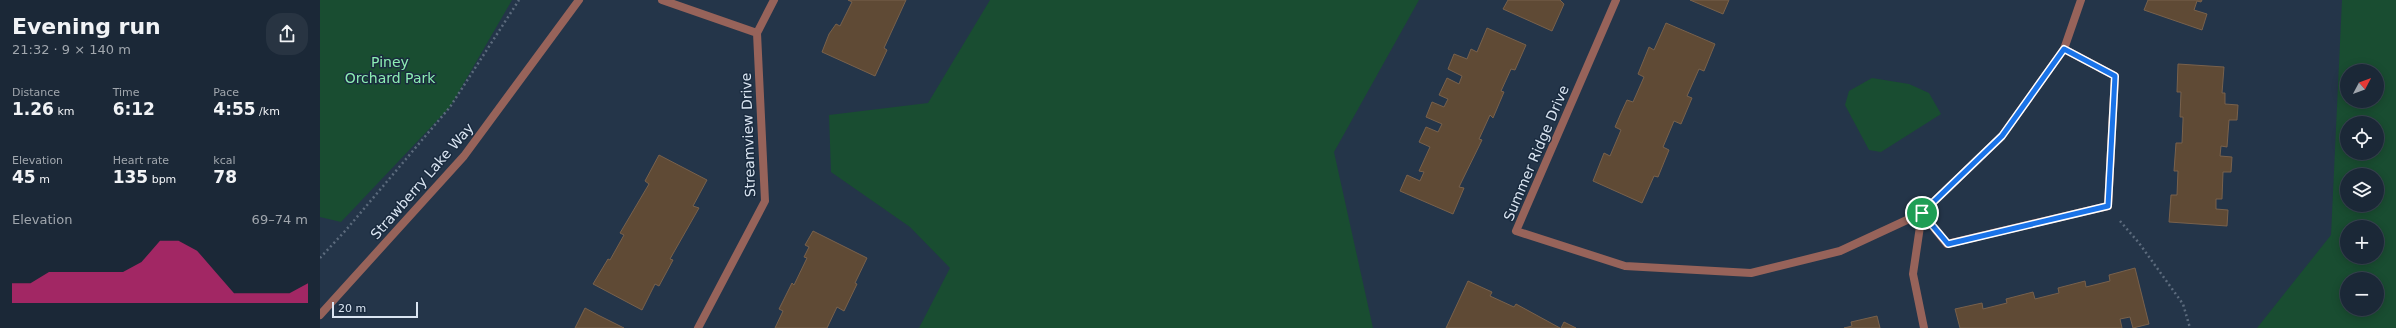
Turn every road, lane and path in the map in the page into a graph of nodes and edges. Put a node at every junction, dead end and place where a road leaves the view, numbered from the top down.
1 (519, 0) edge
2 (579, 0) edge
3 (662, 0) edge
4 (774, 0) edge
5 (1616, 0) edge
6 (2081, 0) edge
7 (757, 33) junction
8 (2064, 49) junction
9 (2108, 206) junction
10 (1922, 213) junction
11 (320, 258) edge
12 (320, 315) edge
13 (698, 328) edge
14 (1924, 328) edge
15 (2190, 328) edge

1 - 11 path
2 - 12 street, Strawberry Lake Way
3 - 7 street
4 - 7 street, Streamview Drive
5 - 10 street, Summer Ridge Drive
6 - 8 street, Summer Ridge Drive
7 - 13 street, Streamview Drive
8 - 9 street
8 - 10 street, Summer Ridge Drive
9 - 10 street
9 - 15 path
10 - 14 street

